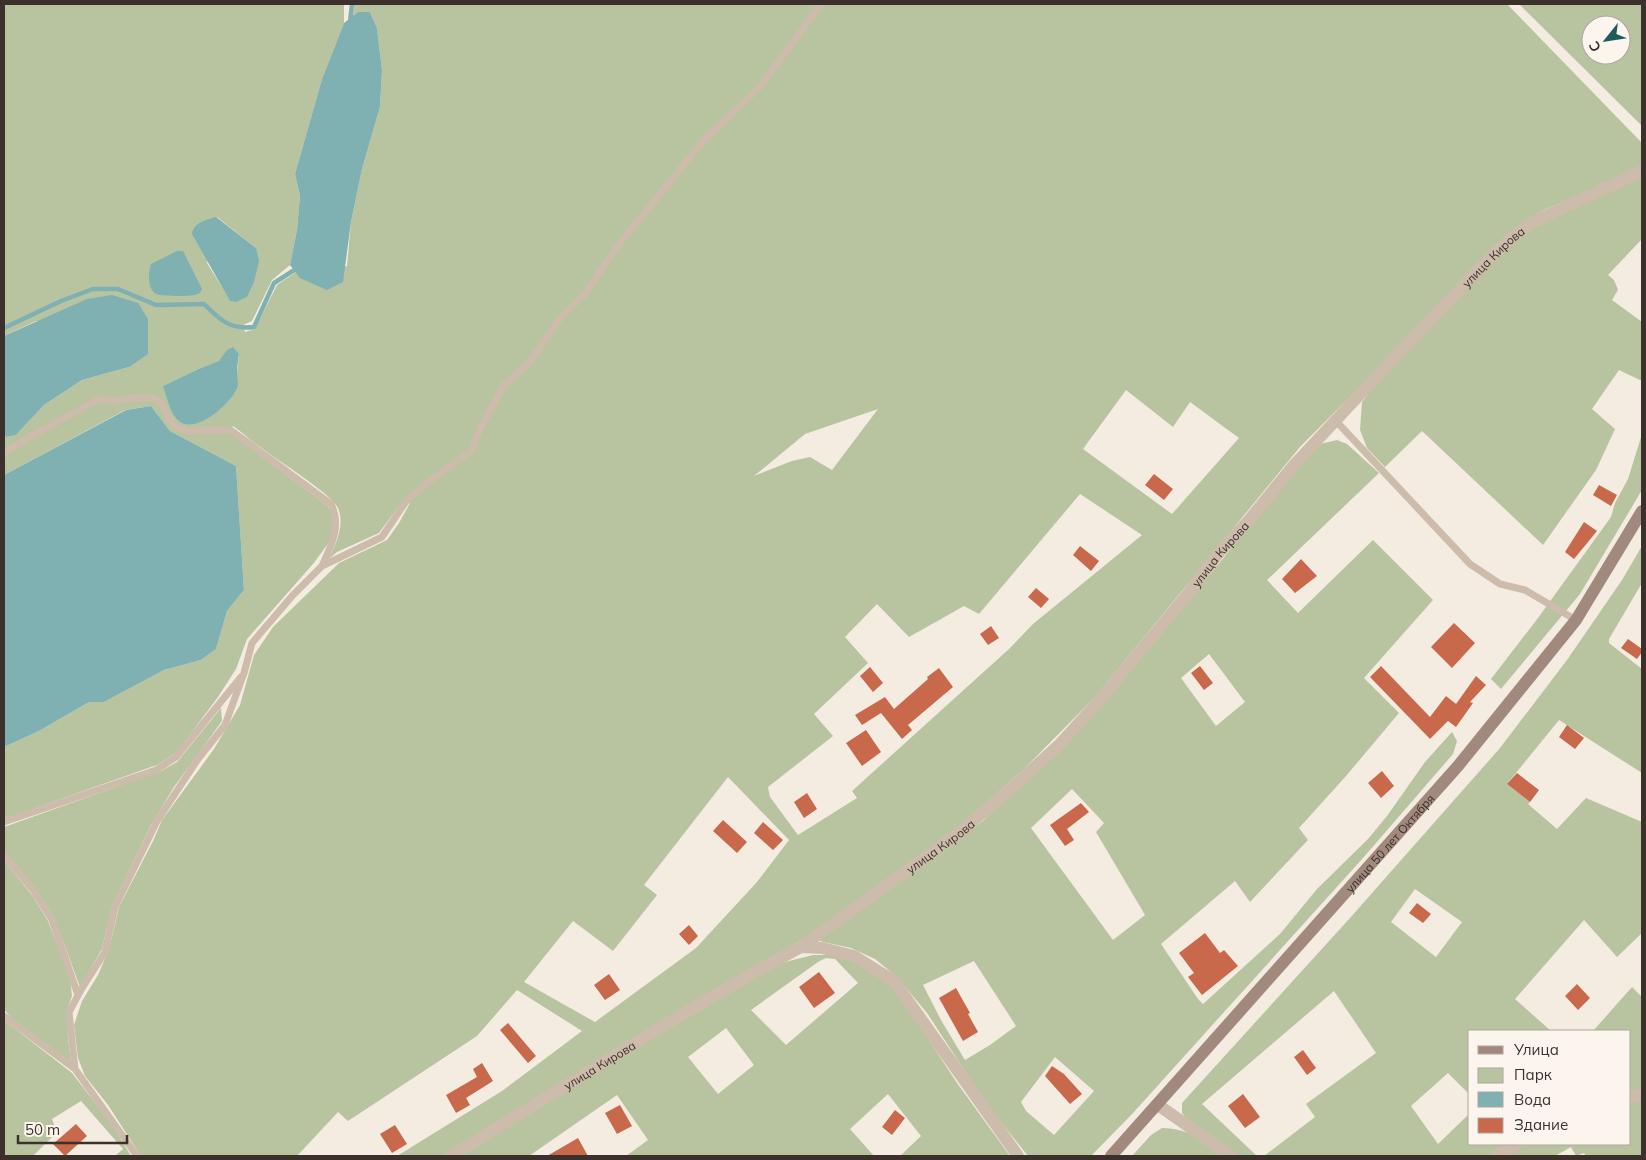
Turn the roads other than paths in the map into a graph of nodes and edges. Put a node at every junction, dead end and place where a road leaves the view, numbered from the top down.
1 (821, 4) edge
2 (1642, 171) edge
3 (1336, 421) junction
4 (4, 452) edge
5 (1642, 511) edge
6 (322, 566) junction
7 (1576, 620) junction
8 (244, 673) junction
9 (4, 822) edge
10 (4, 856) edge
11 (800, 947) junction
12 (78, 995) junction
13 (4, 1016) edge
14 (75, 1069) junction
15 (1158, 1104) junction
16 (1515, 1145) edge
17 (137, 1156) edge
18 (451, 1156) edge
19 (1018, 1156) edge
20 (1111, 1156) edge
21 (1231, 1156) edge
22 (1496, 1156) edge

1 - 6 lane
2 - 3 street, улица Кирова
3 - 7 lane
3 - 11 street, улица Кирова
4 - 6 lane
5 - 7 main road, улица 50 лет Октября
6 - 8 lane
7 - 15 main road, улица 50 лет Октября
8 - 9 lane
8 - 12 lane
10 - 12 lane
11 - 18 street, улица Кирова
11 - 19 street
12 - 14 lane
13 - 14 lane
14 - 17 lane
15 - 20 main road, улица 50 лет Октября
15 - 21 street
16 - 22 street

